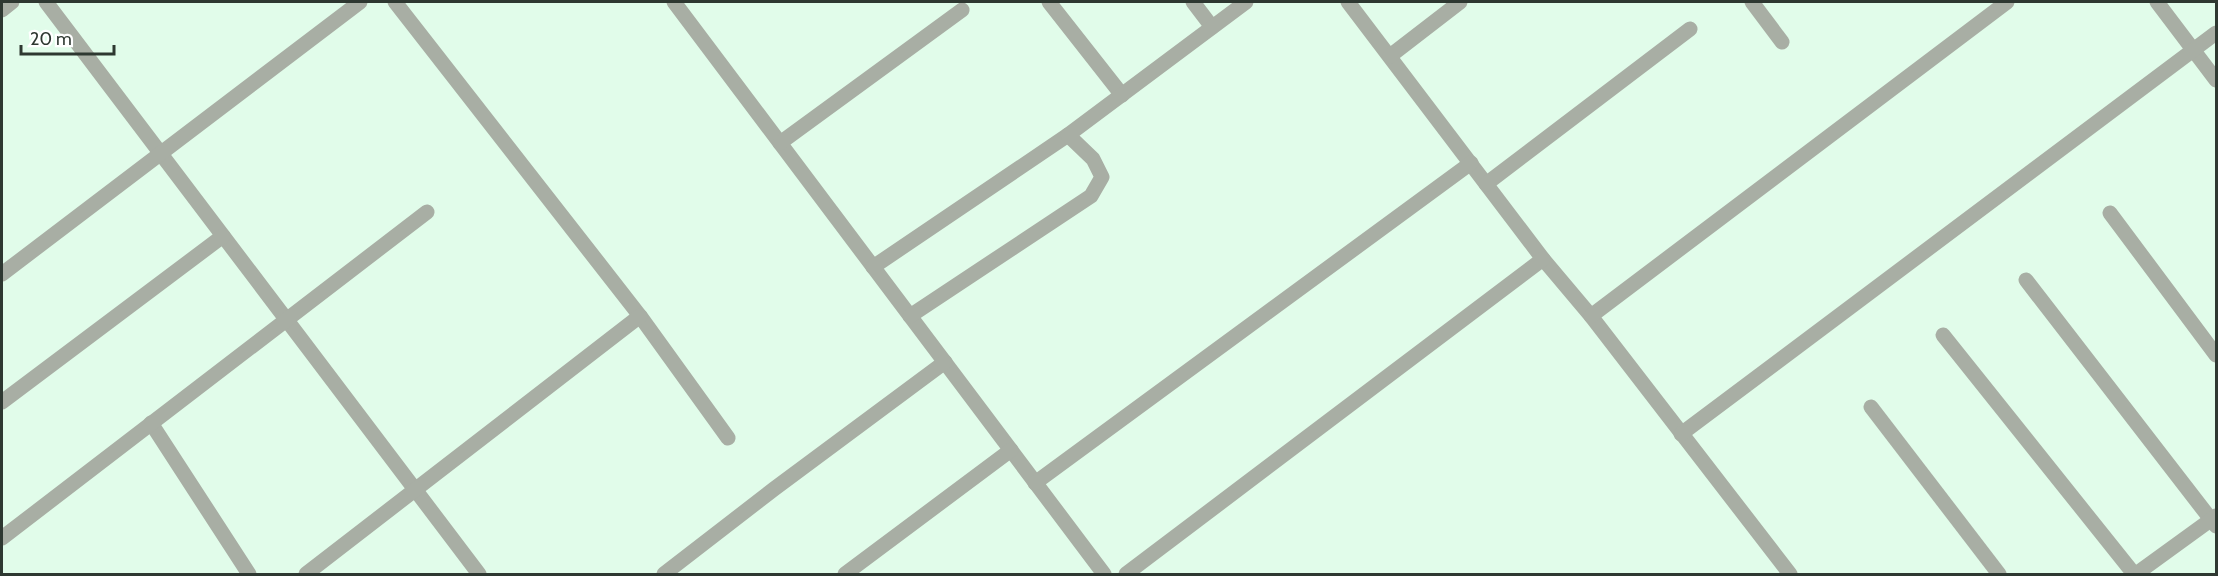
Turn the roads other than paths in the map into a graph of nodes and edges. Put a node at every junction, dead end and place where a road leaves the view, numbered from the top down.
1 (12, 2) edge
2 (46, 2) edge
3 (360, 2) edge
4 (395, 2) edge
5 (674, 2) edge
6 (1049, 2) edge
7 (1193, 2) edge
8 (1246, 2) edge
9 (1348, 2) edge
10 (1460, 2) edge
11 (1752, 2) edge
12 (2007, 2) edge
13 (2157, 2) edge
14 (2, 10) edge
15 (962, 10) dead end
16 (1212, 27) junction
17 (1690, 29) dead end
18 (2217, 33) edge
19 (1782, 42) dead end
20 (2194, 50) junction
21 (1390, 57) junction
22 (2217, 80) edge
23 (1122, 95) junction
24 (1068, 135) junction
25 (780, 143) junction
26 (160, 153) junction
27 (1471, 163) junction
28 (1486, 184) junction
29 (427, 212) dead end
30 (2110, 213) dead end
31 (223, 236) junction
32 (1543, 259) junction
33 (873, 267) junction
34 (2, 274) edge
35 (2026, 280) dead end
36 (640, 316) junction
37 (910, 316) junction
38 (1592, 316) junction
39 (287, 319) junction
40 (1943, 335) dead end
41 (2217, 354) edge
42 (945, 362) junction
43 (2, 402) edge
44 (1871, 407) dead end
45 (150, 423) junction
46 (1681, 434) junction
47 (728, 438) dead end
48 (1011, 450) junction
49 (1035, 483) junction
50 (414, 489) junction
51 (2215, 520) edge
52 (2, 538) edge
53 (249, 574) edge
54 (306, 574) edge
55 (479, 574) edge
56 (664, 574) edge
57 (845, 574) edge
58 (1104, 574) edge
59 (1126, 574) edge
60 (1790, 574) edge
61 (1999, 574) edge
62 (2135, 574) edge

1 - 14 street
2 - 26 street
3 - 26 street
4 - 36 street
5 - 25 street
6 - 23 street
7 - 16 street
8 - 16 street
9 - 21 street
10 - 21 street
11 - 19 street
12 - 38 street
13 - 20 street
15 - 25 street
16 - 23 street
17 - 28 street
18 - 20 street
20 - 22 street
20 - 46 street
21 - 27 street
23 - 24 street
24 - 33 street
24 - 37 street
25 - 33 street
26 - 31 street
26 - 34 street
27 - 28 street
27 - 49 street
28 - 32 street
29 - 39 street
30 - 41 street
31 - 39 street
31 - 43 street
32 - 38 street
32 - 59 street
33 - 37 street
35 - 51 street
36 - 47 street
36 - 50 street
37 - 42 street
38 - 46 street
39 - 45 street
39 - 50 street
40 - 62 street
42 - 48 street
42 - 56 street
44 - 61 street
45 - 52 street
45 - 53 street
46 - 60 street
48 - 49 street
48 - 57 street
49 - 58 street
50 - 54 street
50 - 55 street
51 - 62 street

